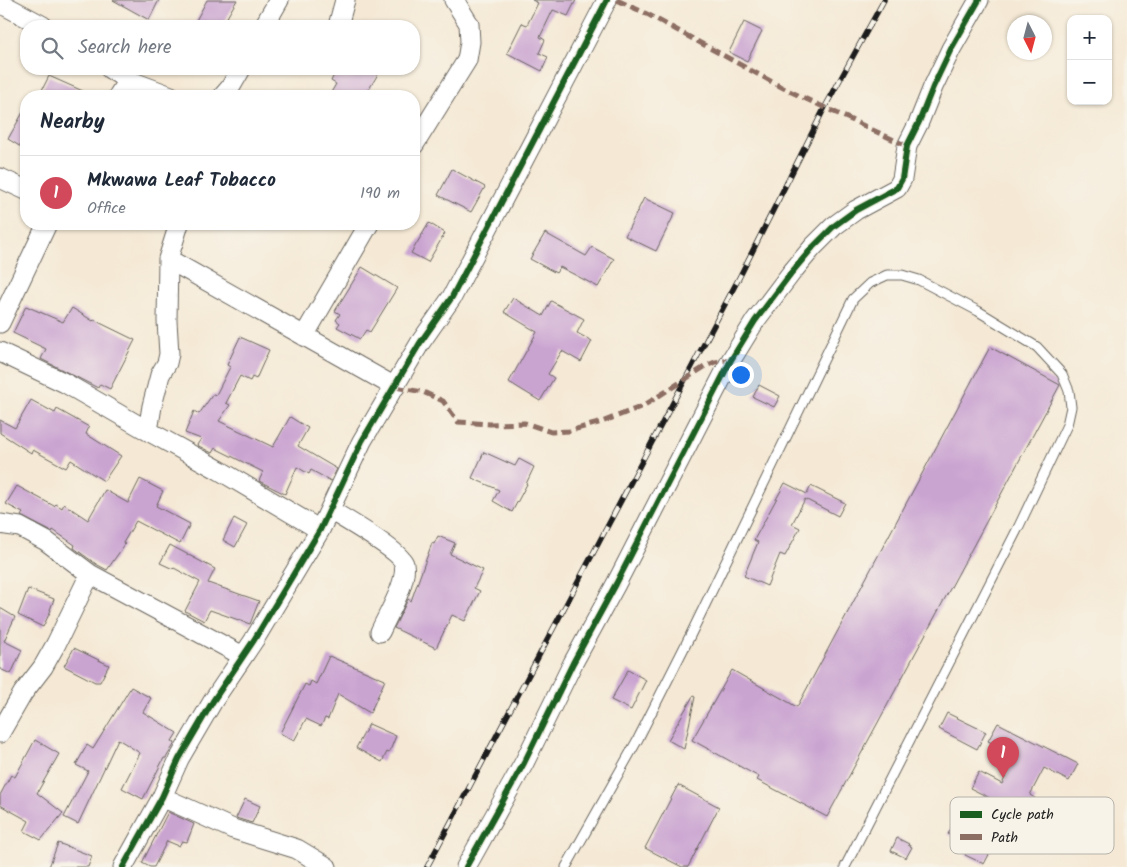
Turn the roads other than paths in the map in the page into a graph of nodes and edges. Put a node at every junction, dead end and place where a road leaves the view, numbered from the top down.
1 (279, 0) edge
2 (344, 0) edge
3 (454, 0) edge
4 (606, 0) edge
5 (979, 0) edge
6 (0, 3) edge
7 (33, 20) edge
8 (267, 20) edge
9 (339, 20) edge
10 (120, 75) edge
11 (238, 75) edge
12 (128, 80) junction
13 (122, 90) edge
14 (155, 90) edge
15 (228, 90) edge
16 (420, 136) edge
17 (0, 178) edge
18 (20, 187) edge
19 (44, 230) edge
20 (177, 230) edge
21 (366, 230) edge
22 (168, 259) junction
23 (0, 323) edge
24 (304, 336) junction
25 (0, 352) edge
26 (395, 386) junction
27 (148, 432) junction
28 (330, 510) junction
29 (0, 524) edge
30 (320, 530) junction
31 (90, 574) junction
32 (380, 632) dead end
33 (244, 656) junction
34 (0, 732) edge
35 (162, 797) junction
36 (123, 867) edge
37 (327, 867) edge
38 (466, 867) edge
39 (566, 867) edge
40 (845, 867) edge

1 - 8 street
2 - 9 street
3 - 16 street
4 - 26 street
5 - 38 street
6 - 7 street
10 - 12 street
11 - 15 street
12 - 13 street
12 - 14 street
17 - 18 street
19 - 23 street
20 - 22 street
21 - 24 street
22 - 24 street
22 - 27 street
24 - 26 street
25 - 27 street
26 - 28 street
27 - 30 street
28 - 30 street
28 - 32 street
29 - 31 street
30 - 33 street
31 - 33 street
31 - 34 street
33 - 35 street
35 - 36 street
35 - 37 street
39 - 40 lane

